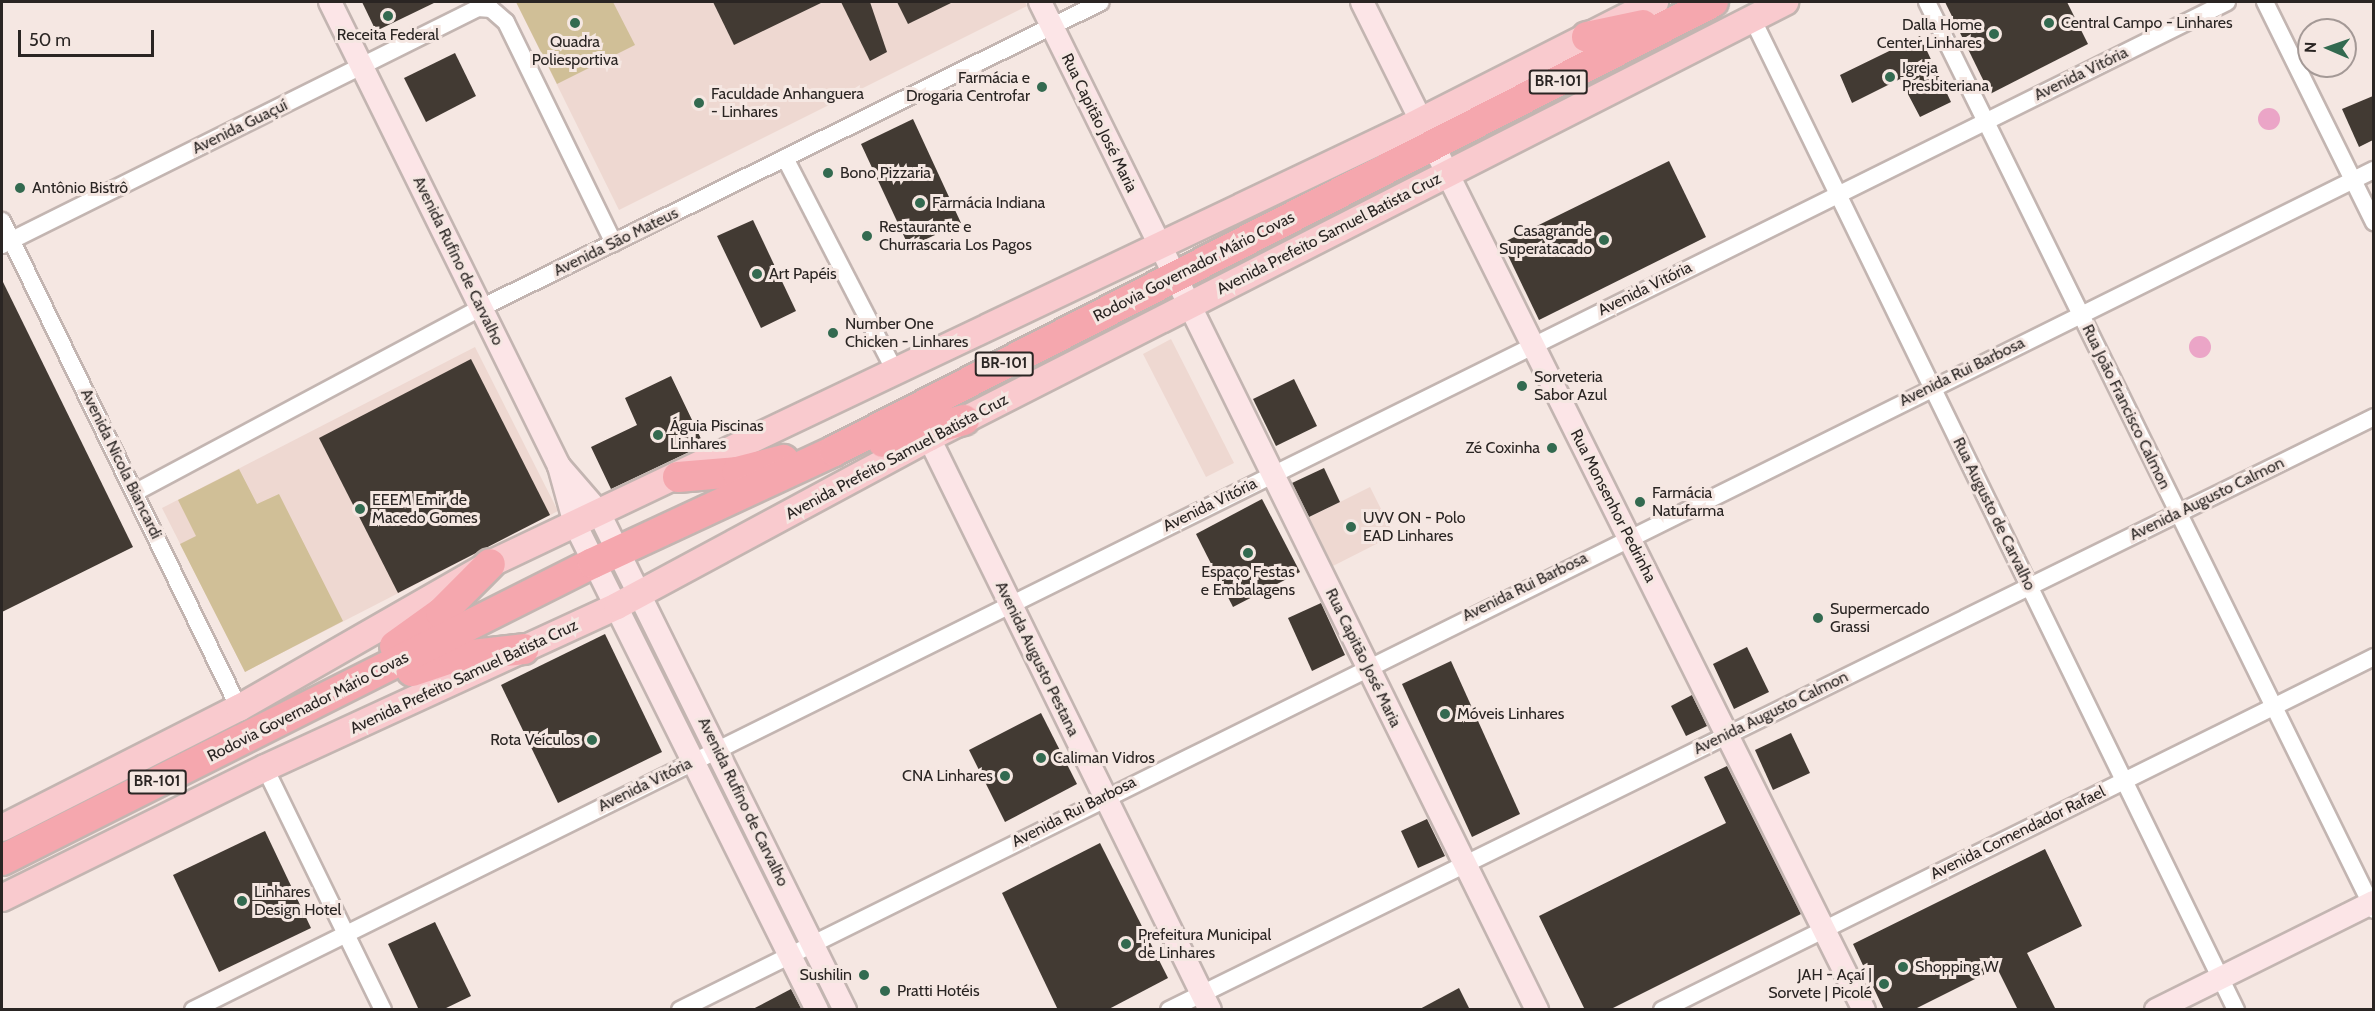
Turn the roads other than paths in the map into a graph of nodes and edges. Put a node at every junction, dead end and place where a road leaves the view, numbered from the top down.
1 (330, 2) edge
2 (1040, 2) edge
3 (1101, 2) edge
4 (1362, 2) edge
5 (1655, 2) edge
6 (1713, 2) edge
7 (1785, 2) edge
8 (1927, 2) edge
9 (2227, 2) edge
10 (2265, 2) edge
11 (1682, 17) junction
12 (1752, 18) junction
13 (1052, 26) junction
14 (1587, 37) junction
15 (362, 66) junction
16 (1985, 121) junction
17 (1428, 133) junction
18 (785, 158) junction
19 (2373, 170) edge
20 (1447, 174) junction
21 (2353, 180) junction
22 (1838, 194) junction
23 (2, 221) edge
24 (2373, 223) edge
25 (6, 243) edge
26 (614, 243) junction
27 (1158, 245) junction
28 (1174, 277) junction
29 (1188, 306) junction
30 (482, 308) junction
31 (2080, 314) junction
32 (1533, 345) junction
33 (896, 373) junction
34 (1932, 387) junction
35 (2373, 417) edge
36 (964, 420) junction
37 (929, 438) junction
38 (834, 451) junction
39 (559, 466) junction
40 (1272, 474) junction
41 (678, 477) junction
42 (779, 478) junction
43 (136, 492) junction
44 (598, 511) junction
45 (2178, 513) junction
46 (574, 524) junction
47 (1628, 536) junction
48 (605, 557) junction
49 (490, 564) junction
50 (2029, 586) junction
51 (641, 594) junction
52 (1010, 604) junction
53 (618, 606) junction
54 (524, 650) junction
55 (2373, 657) edge
56 (1366, 665) junction
57 (312, 705) junction
58 (2273, 706) junction
59 (239, 708) junction
60 (1727, 735) junction
61 (717, 750) junction
62 (694, 761) junction
63 (265, 768) junction
64 (2124, 780) junction
65 (1105, 796) junction
66 (2, 828) edge
67 (2, 860) edge
68 (1465, 864) junction
69 (2, 898) edge
70 (2372, 905) edge
71 (1824, 929) junction
72 (345, 932) junction
73 (812, 943) junction
74 (790, 955) junction
75 (2220, 978) junction
76 (1206, 1001) edge
77 (194, 1010) edge
78 (384, 1010) edge
79 (680, 1010) edge
80 (817, 1010) edge
81 (845, 1010) edge
82 (1169, 1010) edge
83 (1537, 1010) edge
84 (1662, 1010) edge
85 (1864, 1010) edge
86 (2156, 1010) edge
87 (2236, 1010) edge

1 - 15 street, Avenida Rufino de Carvalho
2 - 13 street, Rua Capitão José Maria
3 - 13 street, Avenida São Mateus
4 - 17 street, Rua Monsenhor Pedrinha
5 - 14 main road
6 - 11 highway, Rodovia Governador Mário Covas / BR-101
7 - 12 main road, Avenida Prefeito Samuel Batista Cruz
8 - 16 street, Rua João Francisco Calmon
9 - 16 street, Avenida Vitória
10 - 21 street
11 - 14 highway
11 - 17 highway, Rodovia Governador Mário Covas / BR-101
12 - 20 main road, Avenida Prefeito Samuel Batista Cruz
12 - 22 street, Rua Augusto de Carvalho
13 - 18 street, Avenida São Mateus
13 - 27 street, Rua Capitão José Maria
14 - 17 main road
15 - 25 street, Avenida Guaçuí
15 - 26 street, Avenida Guaçuí
15 - 30 street, Avenida Rufino de Carvalho
16 - 22 street, Avenida Vitória
16 - 31 street, Rua João Francisco Calmon
17 - 20 street, Rua Monsenhor Pedrinha
17 - 27 main road
17 - 28 highway, Rodovia Governador Mário Covas / BR-101
18 - 26 street, Avenida São Mateus
18 - 33 street
19 - 21 street, Avenida Rui Barbosa
20 - 29 main road, Avenida Prefeito Samuel Batista Cruz
20 - 32 street, Rua Monsenhor Pedrinha
21 - 24 street
21 - 31 street, Avenida Rui Barbosa
22 - 32 street, Avenida Vitória
22 - 34 street, Rua Augusto de Carvalho
23 - 25 street, Avenida Nicola Biancardi
25 - 43 street, Avenida Nicola Biancardi
26 - 30 street, Avenida São Mateus
27 - 28 street, Rua Capitão José Maria
27 - 33 main road
28 - 29 street, Rua Capitão José Maria
28 - 38 highway, Rodovia Governador Mário Covas / BR-101
29 - 36 main road, Avenida Prefeito Samuel Batista Cruz
29 - 40 street, Rua Capitão José Maria
30 - 39 street, Avenida Rufino de Carvalho
30 - 43 street, Avenida São Mateus
31 - 34 street, Avenida Rui Barbosa
31 - 45 street, Rua João Francisco Calmon
32 - 40 street, Avenida Vitória
32 - 47 street, Rua Monsenhor Pedrinha
33 - 41 main road
34 - 47 street, Avenida Rui Barbosa
34 - 50 street, Rua Augusto de Carvalho
35 - 45 street, Avenida Augusto Calmon
36 - 37 main road, Avenida Prefeito Samuel Batista Cruz
36 - 42 highway
37 - 51 main road, Avenida Prefeito Samuel Batista Cruz
37 - 52 street, Avenida Augusto Pestana
38 - 41 highway
38 - 42 highway, Rodovia Governador Mário Covas / BR-101
39 - 44 street
39 - 46 street, Avenida Rufino de Carvalho
40 - 52 street, Avenida Vitória
40 - 56 street, Rua Capitão José Maria
41 - 44 main road
42 - 48 highway, Rodovia Governador Mário Covas / BR-101
43 - 59 street, Avenida Nicola Biancardi
44 - 46 main road
44 - 48 street
45 - 50 street, Avenida Augusto Calmon
45 - 58 street, Rua João Francisco Calmon
46 - 48 street, Avenida Rufino de Carvalho
46 - 49 main road
47 - 56 street, Avenida Rui Barbosa
47 - 60 street, Rua Monsenhor Pedrinha
48 - 51 street, Avenida Rufino de Carvalho
48 - 53 street, Avenida Rufino de Carvalho
48 - 57 highway, Rodovia Governador Mário Covas / BR-101
49 - 57 highway
49 - 59 main road
50 - 60 street, Avenida Augusto Calmon
50 - 64 street, Rua Augusto de Carvalho
51 - 53 main road, Avenida Prefeito Samuel Batista Cruz
51 - 61 street, Avenida Rufino de Carvalho
52 - 61 street, Avenida Vitória
52 - 65 street, Avenida Augusto Pestana
53 - 54 main road, Avenida Prefeito Samuel Batista Cruz
53 - 62 street, Avenida Rufino de Carvalho
54 - 57 highway
54 - 63 main road, Avenida Prefeito Samuel Batista Cruz
55 - 58 street, Avenida Comendador Rafael
56 - 65 street, Avenida Rui Barbosa
56 - 68 street, Rua Capitão José Maria
57 - 67 highway, Rodovia Governador Mário Covas / BR-101
58 - 64 street, Avenida Comendador Rafael
58 - 70 street, Rua João Francisco Calmon
59 - 66 main road
60 - 68 street, Avenida Augusto Calmon
60 - 71 street, Rua Monsenhor Pedrinha
61 - 62 street, Avenida Vitória
61 - 73 street, Avenida Rufino de Carvalho
62 - 72 street, Avenida Vitória
62 - 74 street, Avenida Rufino de Carvalho
63 - 69 main road, Avenida Prefeito Samuel Batista Cruz
63 - 72 street
64 - 71 street, Avenida Comendador Rafael
64 - 75 street, Rua Augusto de Carvalho
65 - 73 street, Avenida Rui Barbosa
65 - 76 street, Avenida Augusto Pestana
68 - 76 street, Avenida Augusto Calmon
68 - 83 street, Rua Capitão José Maria
70 - 75 street
71 - 84 street, Avenida Comendador Rafael
71 - 85 street, Rua Monsenhor Pedrinha
72 - 77 street, Avenida Vitória
72 - 78 street
73 - 74 street, Avenida Rui Barbosa
73 - 81 street, Avenida Rufino de Carvalho
74 - 79 street, Avenida Rui Barbosa
74 - 80 street, Avenida Rufino de Carvalho
75 - 86 street
75 - 87 street, Rua Augusto de Carvalho
76 - 82 street, Avenida Augusto Calmon

